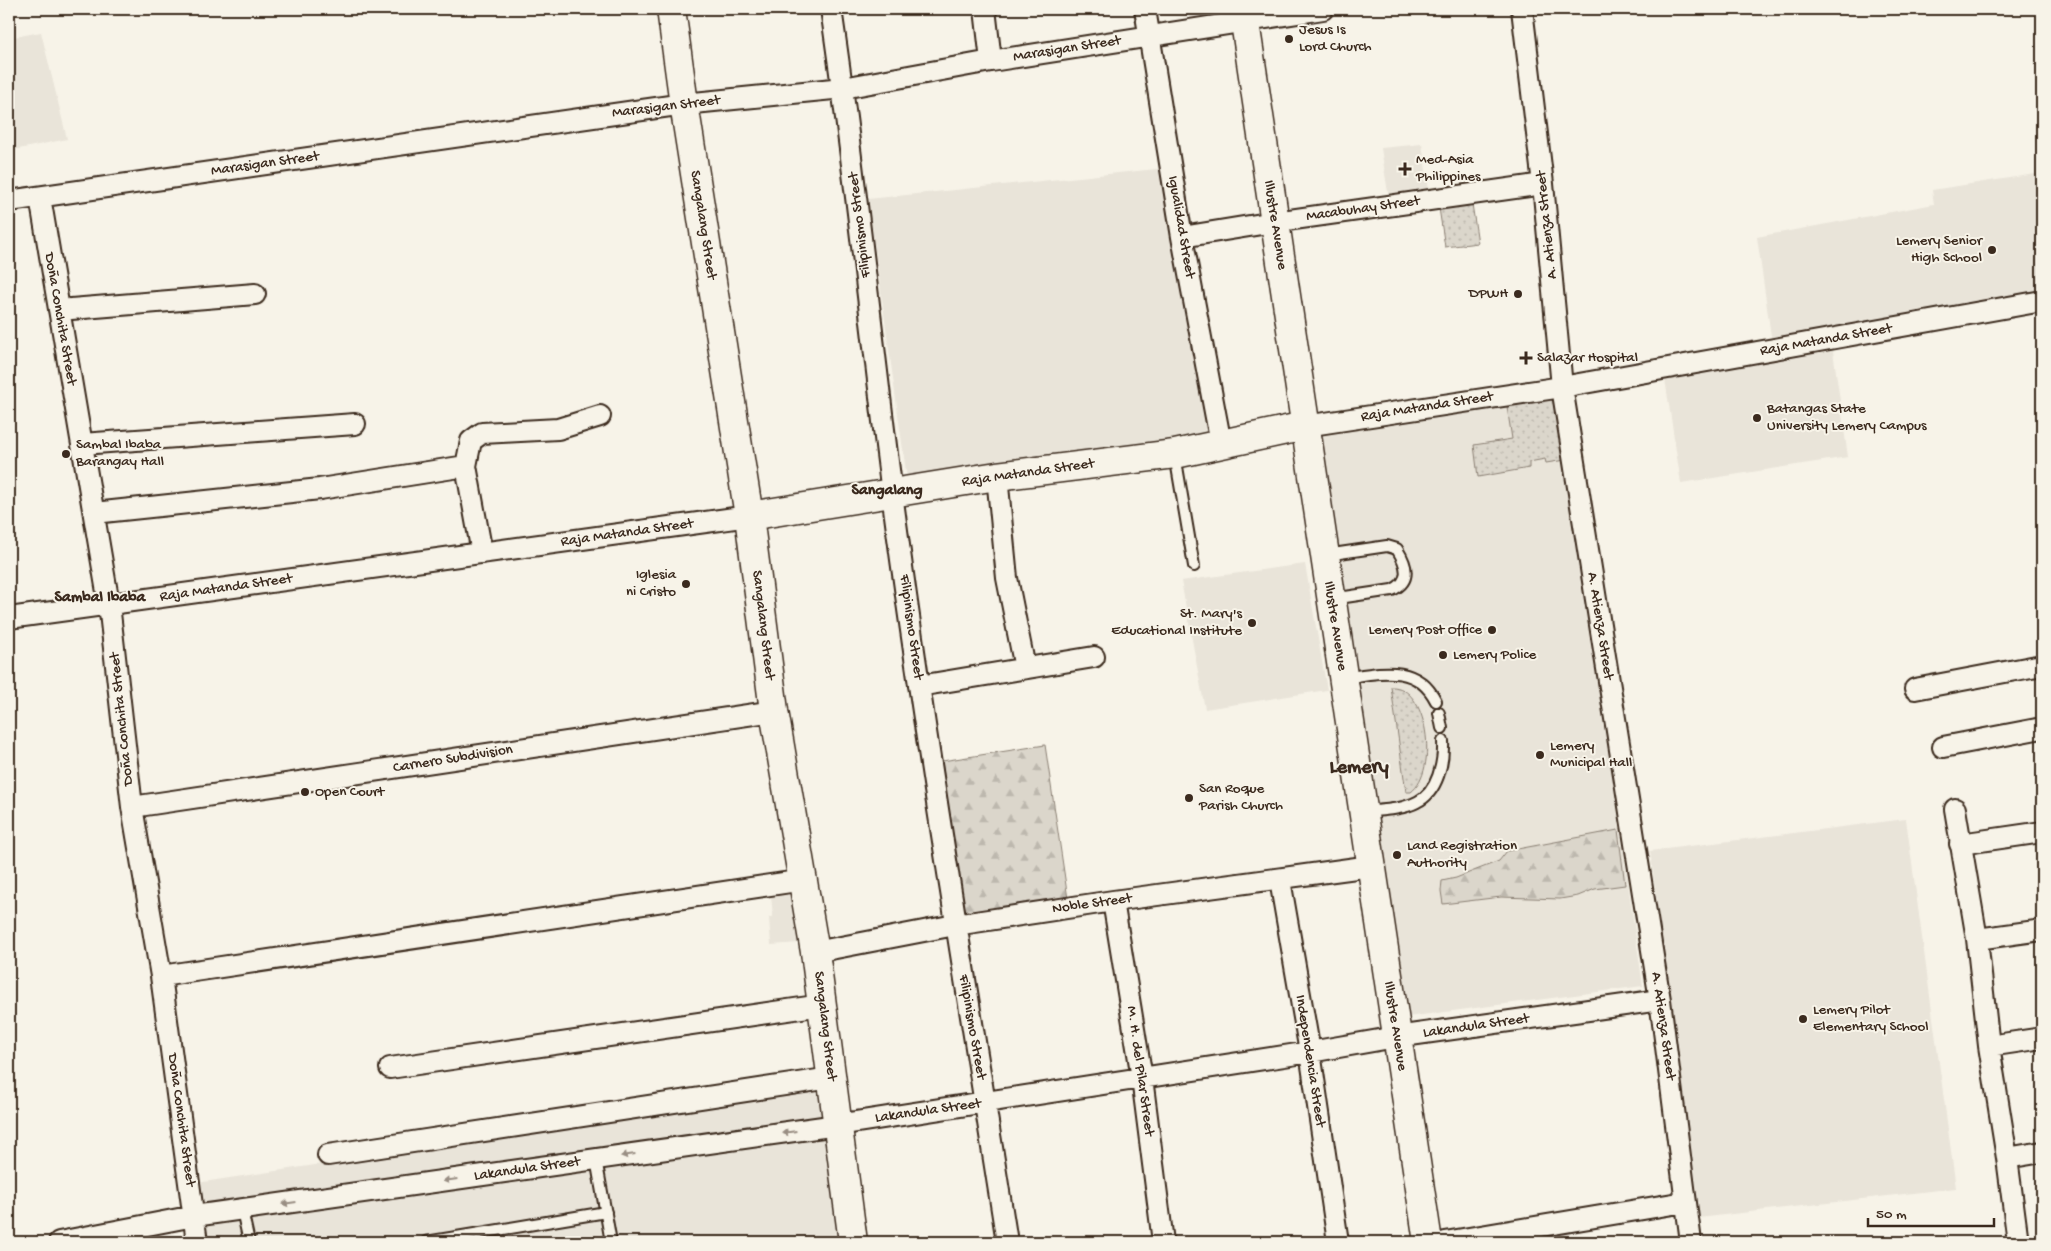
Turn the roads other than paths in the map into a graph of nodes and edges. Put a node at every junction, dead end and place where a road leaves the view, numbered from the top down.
1 (671, 9) edge
2 (831, 9) edge
3 (985, 9) edge
4 (1145, 9) edge
5 (1323, 9) edge
6 (1522, 9) edge
7 (1243, 15) edge
8 (1149, 37) junction
9 (991, 61) junction
10 (843, 88) junction
11 (684, 104) junction
12 (1543, 184) junction
13 (40, 197) junction
14 (9, 201) edge
15 (1274, 222) junction
16 (1182, 237) junction
17 (255, 294) dead end
18 (2042, 301) edge
19 (59, 310) junction
20 (1562, 387) junction
21 (600, 416) dead end
22 (355, 424) dead end
23 (1305, 426) junction
24 (82, 444) junction
25 (1221, 444) junction
26 (1175, 454) junction
27 (466, 466) junction
28 (997, 476) junction
29 (892, 493) junction
30 (94, 513) junction
31 (749, 516) junction
32 (482, 553) junction
33 (1324, 555) junction
34 (1194, 566) dead end
35 (1331, 599) junction
36 (109, 604) junction
37 (9, 618) edge
38 (1094, 657) dead end
39 (2042, 665) edge
40 (1025, 668) junction
41 (1343, 678) junction
42 (919, 686) junction
43 (1915, 689) dead end
44 (1436, 701) dead end
45 (774, 711) junction
46 (1439, 713) dead end
47 (1442, 728) dead end
48 (2042, 728) edge
49 (1443, 741) dead end
50 (1943, 747) dead end
51 (132, 807) junction
52 (1955, 809) dead end
53 (1363, 812) junction
54 (2042, 832) edge
55 (1960, 844) junction
56 (1371, 866) junction
57 (804, 880) junction
58 (1280, 880) junction
59 (1113, 901) junction
60 (955, 925) junction
61 (2042, 930) edge
62 (1977, 939) junction
63 (815, 952) junction
64 (161, 976) junction
65 (1660, 1000) junction
66 (822, 1005) junction
67 (1396, 1037) junction
68 (2042, 1038) edge
69 (1989, 1046) junction
70 (1310, 1052) junction
71 (390, 1068) dead end
72 (831, 1078) junction
73 (1142, 1078) junction
74 (985, 1103) junction
75 (838, 1125) junction
76 (2042, 1152) edge
77 (328, 1155) dead end
78 (2007, 1158) junction
79 (596, 1159) junction
80 (1685, 1202) junction
81 (242, 1210) junction
82 (606, 1212) junction
83 (194, 1216) junction
84 (59, 1242) edge
85 (197, 1242) edge
86 (249, 1242) edge
87 (426, 1242) edge
88 (610, 1242) edge
89 (852, 1242) edge
90 (1007, 1242) edge
91 (1163, 1242) edge
92 (1338, 1242) edge
93 (1428, 1242) edge
94 (1445, 1242) edge
95 (1692, 1242) edge
96 (2018, 1242) edge

1 - 11 street, Sangalang Street
2 - 10 street, Filipinismo Street
3 - 9 street
4 - 8 street, Igualidad Street
5 - 7 street, Marasigan Street
6 - 12 street, A. Atienza Street
7 - 8 street, Marasigan Street
7 - 15 street, Illustre Avenue
8 - 9 street, Marasigan Street
8 - 16 street, Igualidad Street
9 - 10 street, Marasigan Street
10 - 11 street, Marasigan Street
10 - 29 street, Filipinismo Street
11 - 13 street, Marasigan Street
11 - 31 street, Sangalang Street
12 - 15 street, Macabuhay Street
12 - 20 street, A. Atienza Street
13 - 14 street, Marasigan Street
13 - 19 street, Doña Conchita Street
15 - 16 street, Macabuhay Street
15 - 23 street, Illustre Avenue
16 - 25 street, Igualidad Street
17 - 19 street
18 - 20 street, Raja Matanda Street
19 - 24 street, Doña Conchita Street
20 - 23 street, Raja Matanda Street
20 - 65 street, A. Atienza Street
21 - 27 street
22 - 24 street
23 - 25 street, Raja Matanda Street
23 - 33 street, Illustre Avenue
24 - 30 street, Doña Conchita Street
25 - 26 street, Raja Matanda Street
26 - 28 street, Raja Matanda Street
26 - 34 lane
27 - 30 street
27 - 32 street
28 - 29 street, Raja Matanda Street
28 - 40 street
29 - 31 street, Raja Matanda Street
29 - 42 street, Filipinismo Street
30 - 36 street, Doña Conchita Street
31 - 32 street, Raja Matanda Street
31 - 45 street, Sangalang Street
32 - 36 street, Raja Matanda Street
33 - 35 street, Illustre Avenue
33 - 35 lane
35 - 41 street, Illustre Avenue
36 - 37 street, Raja Matanda Street
36 - 51 street, Doña Conchita Street
38 - 40 street
39 - 43 street
40 - 42 street
41 - 44 lane
41 - 53 street, Illustre Avenue
42 - 60 street, Filipinismo Street
45 - 51 street, Carnero Subdivision
45 - 57 street, Sangalang Street
46 - 47 lane
48 - 50 street
49 - 53 lane
51 - 64 street, Doña Conchita Street
52 - 55 street
53 - 56 street, Illustre Avenue
54 - 55 street
55 - 62 street
56 - 58 street, Noble Street
56 - 67 street, Illustre Avenue
57 - 63 street, Sangalang Street
57 - 64 street
58 - 59 street, Noble Street
58 - 70 street, Independencia Street
59 - 60 street, Noble Street
59 - 73 street, M. H. del Pilar Street
60 - 63 street, Noble Street
60 - 74 street, Filipinismo Street
61 - 62 street
62 - 69 street
63 - 66 street, Sangalang Street
64 - 83 street, Doña Conchita Street
65 - 67 street, Lakandula Street
65 - 80 street, A. Atienza Street
66 - 71 street
66 - 72 street, Sangalang Street
67 - 70 street, Lakandula Street
67 - 93 street, Illustre Avenue
68 - 69 street
69 - 78 street
70 - 73 street, Lakandula Street
70 - 92 street, Independencia Street
72 - 75 street, Sangalang Street
72 - 77 street
73 - 74 street, Lakandula Street
73 - 91 street, M. H. del Pilar Street
74 - 75 street, Lakandula Street
74 - 90 street, Filipinismo Street
75 -> 79 street, Lakandula Street
75 - 89 street, Sangalang Street
76 - 78 street
78 - 96 street
79 -> 81 street, Lakandula Street
79 - 82 lane
80 - 94 street
80 - 95 street, A. Atienza Street
81 - 83 street, Lakandula Street
81 - 86 lane
82 - 87 lane
82 - 88 lane
83 - 84 street, Lakandula Street
83 - 85 street, Doña Conchita Street

